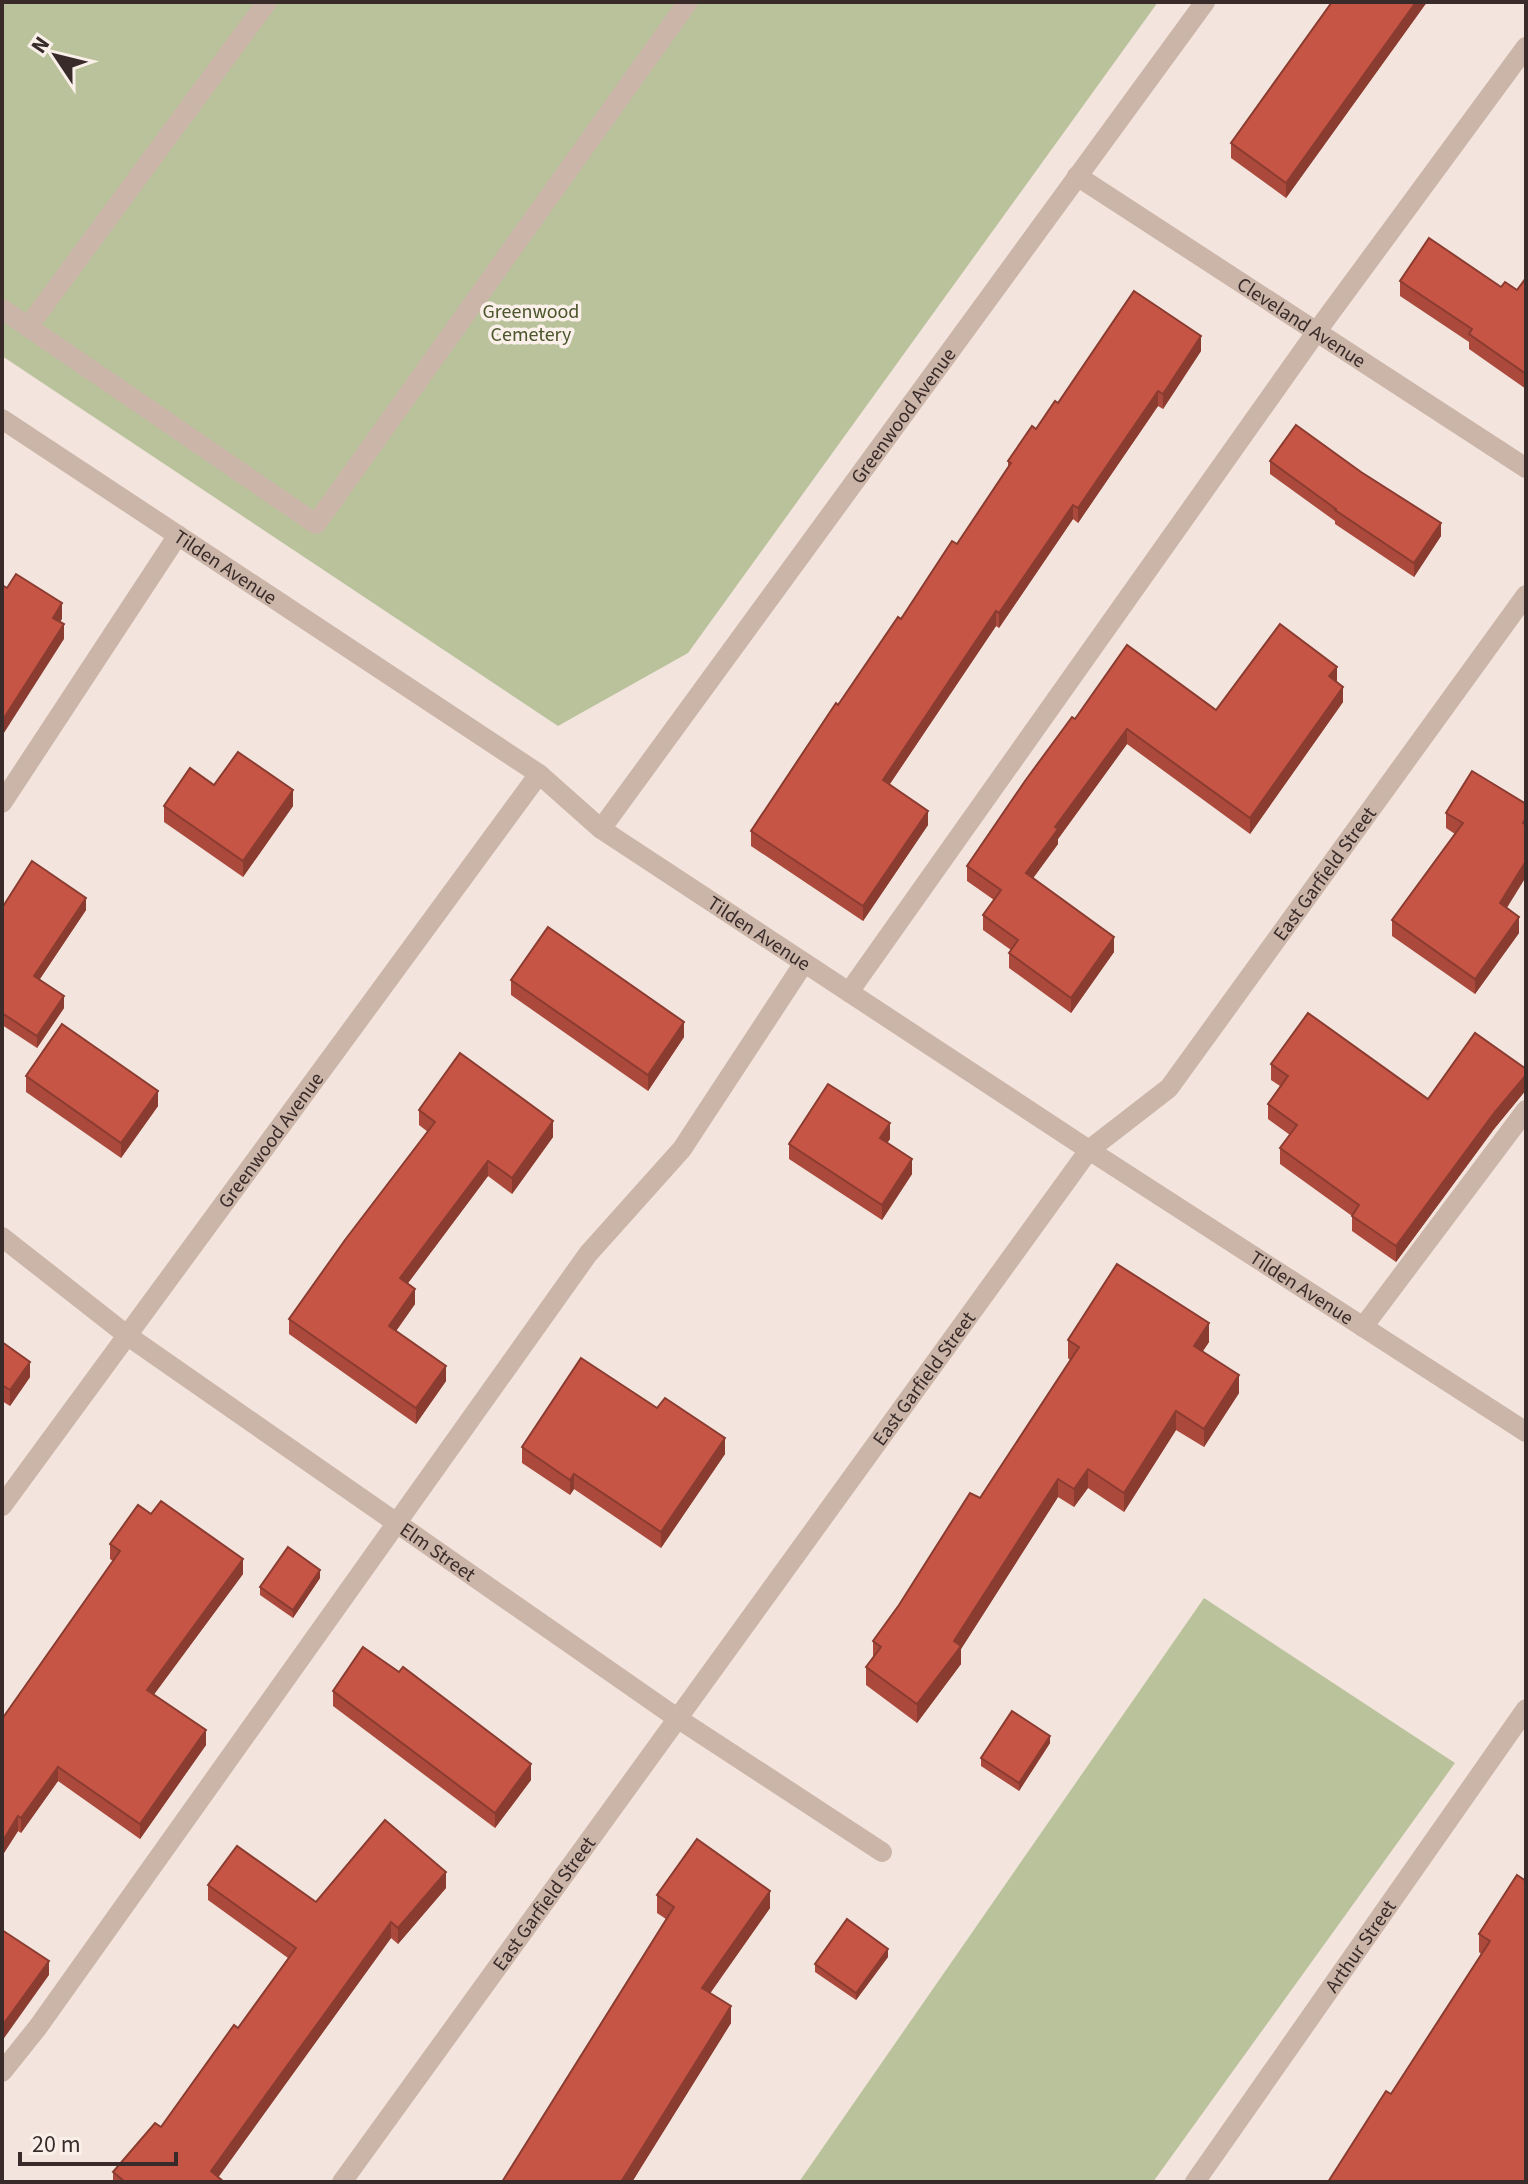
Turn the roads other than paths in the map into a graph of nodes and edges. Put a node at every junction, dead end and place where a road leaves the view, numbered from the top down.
1 (267, 2) edge
2 (688, 2) edge
3 (1205, 2) edge
4 (1526, 47) edge
5 (1077, 176) junction
6 (2, 309) edge
7 (28, 327) junction
8 (1317, 331) junction
9 (2, 419) edge
10 (1526, 468) edge
11 (178, 535) junction
12 (1526, 595) edge
13 (539, 774) junction
14 (2, 803) edge
15 (601, 829) junction
16 (804, 963) junction
17 (849, 992) junction
18 (1526, 1110) edge
19 (1089, 1150) junction
20 (2, 1237) edge
21 (1363, 1327) junction
22 (128, 1336) junction
23 (1526, 1432) edge
24 (2, 1506) edge
25 (397, 1524) junction
26 (1526, 1709) edge
27 (677, 1718) junction
28 (882, 1852) dead end
29 (2, 2072) edge
30 (342, 2182) edge
31 (1195, 2182) edge

1 - 7 street
2 - 7 street
3 - 5 street, Greenwood Avenue
4 - 8 street
5 - 8 street, Cleveland Avenue
5 - 15 street, Greenwood Avenue
6 - 7 street
8 - 10 street, Cleveland Avenue
8 - 17 street
9 - 11 street, Tilden Avenue
11 - 13 street, Tilden Avenue
11 - 14 street
12 - 19 street, East Garfield Street
13 - 15 street, Tilden Avenue
13 - 22 street, Greenwood Avenue
15 - 16 street, Tilden Avenue
16 - 17 street, Tilden Avenue
16 - 25 street
17 - 19 street, Tilden Avenue
18 - 21 street
19 - 21 street, Tilden Avenue
19 - 27 street, East Garfield Street
20 - 22 street, Elm Street
21 - 23 street, Tilden Avenue
22 - 24 street, Greenwood Avenue
22 - 25 street, Elm Street
25 - 27 street, Elm Street
25 - 29 street
26 - 31 street, Arthur Street
27 - 28 street, Elm Street
27 - 30 street, East Garfield Street

